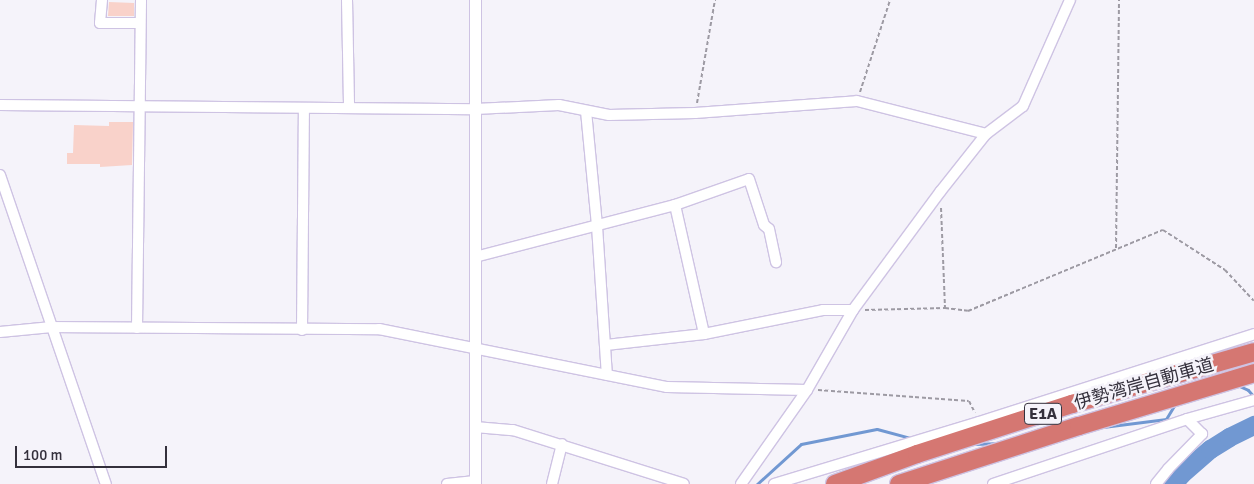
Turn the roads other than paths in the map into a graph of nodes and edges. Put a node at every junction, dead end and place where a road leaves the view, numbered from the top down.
1 (102, 0) edge
2 (141, 0) edge
3 (347, 0) edge
4 (475, 0) edge
5 (1070, 0) edge
6 (140, 23) junction
7 (0, 105) edge
8 (140, 106) junction
9 (304, 108) junction
10 (349, 108) junction
11 (475, 109) junction
12 (586, 111) junction
13 (986, 134) junction
14 (0, 175) edge
15 (675, 205) junction
16 (597, 226) junction
17 (475, 257) junction
18 (776, 262) dead end
19 (853, 310) junction
20 (52, 327) junction
21 (137, 328) junction
22 (302, 330) junction
23 (0, 332) edge
24 (704, 334) junction
25 (1254, 334) edge
26 (606, 345) junction
27 (476, 350) junction
28 (1254, 352) edge
29 (1254, 373) edge
30 (607, 375) junction
31 (807, 390) junction
32 (1254, 400) edge
33 (1187, 419) junction
34 (475, 426) junction
35 (562, 444) junction
36 (475, 483) edge
37 (106, 484) edge
38 (447, 484) edge
39 (552, 484) edge
40 (684, 484) edge
41 (741, 484) edge
42 (774, 484) edge
43 (836, 484) edge
44 (899, 484) edge
45 (993, 484) edge
46 (1156, 484) edge

1 - 6 street
2 - 6 street
3 - 10 street
4 - 11 street
5 - 13 street
6 - 8 street
7 - 8 street
8 - 9 street
8 - 21 street
9 - 10 street
9 - 22 street
10 - 11 street
11 - 12 street
11 - 17 street
12 - 13 street
12 - 16 street
13 - 19 street
14 - 20 street
15 - 16 street
15 - 18 street
15 - 24 street
16 - 17 street
16 - 26 street
17 - 27 street
19 - 24 street
19 - 31 street
20 - 21 street
20 - 23 street
20 - 37 street
21 - 22 street
22 - 27 street
24 - 26 street
25 - 42 street
26 - 30 street
27 - 30 street
27 - 34 street
28 - 43 highway, 伊勢湾岸自動車道 / E1A
29 - 44 highway, 伊勢湾岸自動車道 / E1A
30 - 31 street
31 - 41 street
32 - 33 street
33 - 45 street
33 - 46 street
34 - 35 street
34 - 36 street
35 - 39 street
35 - 40 street
36 - 38 street

